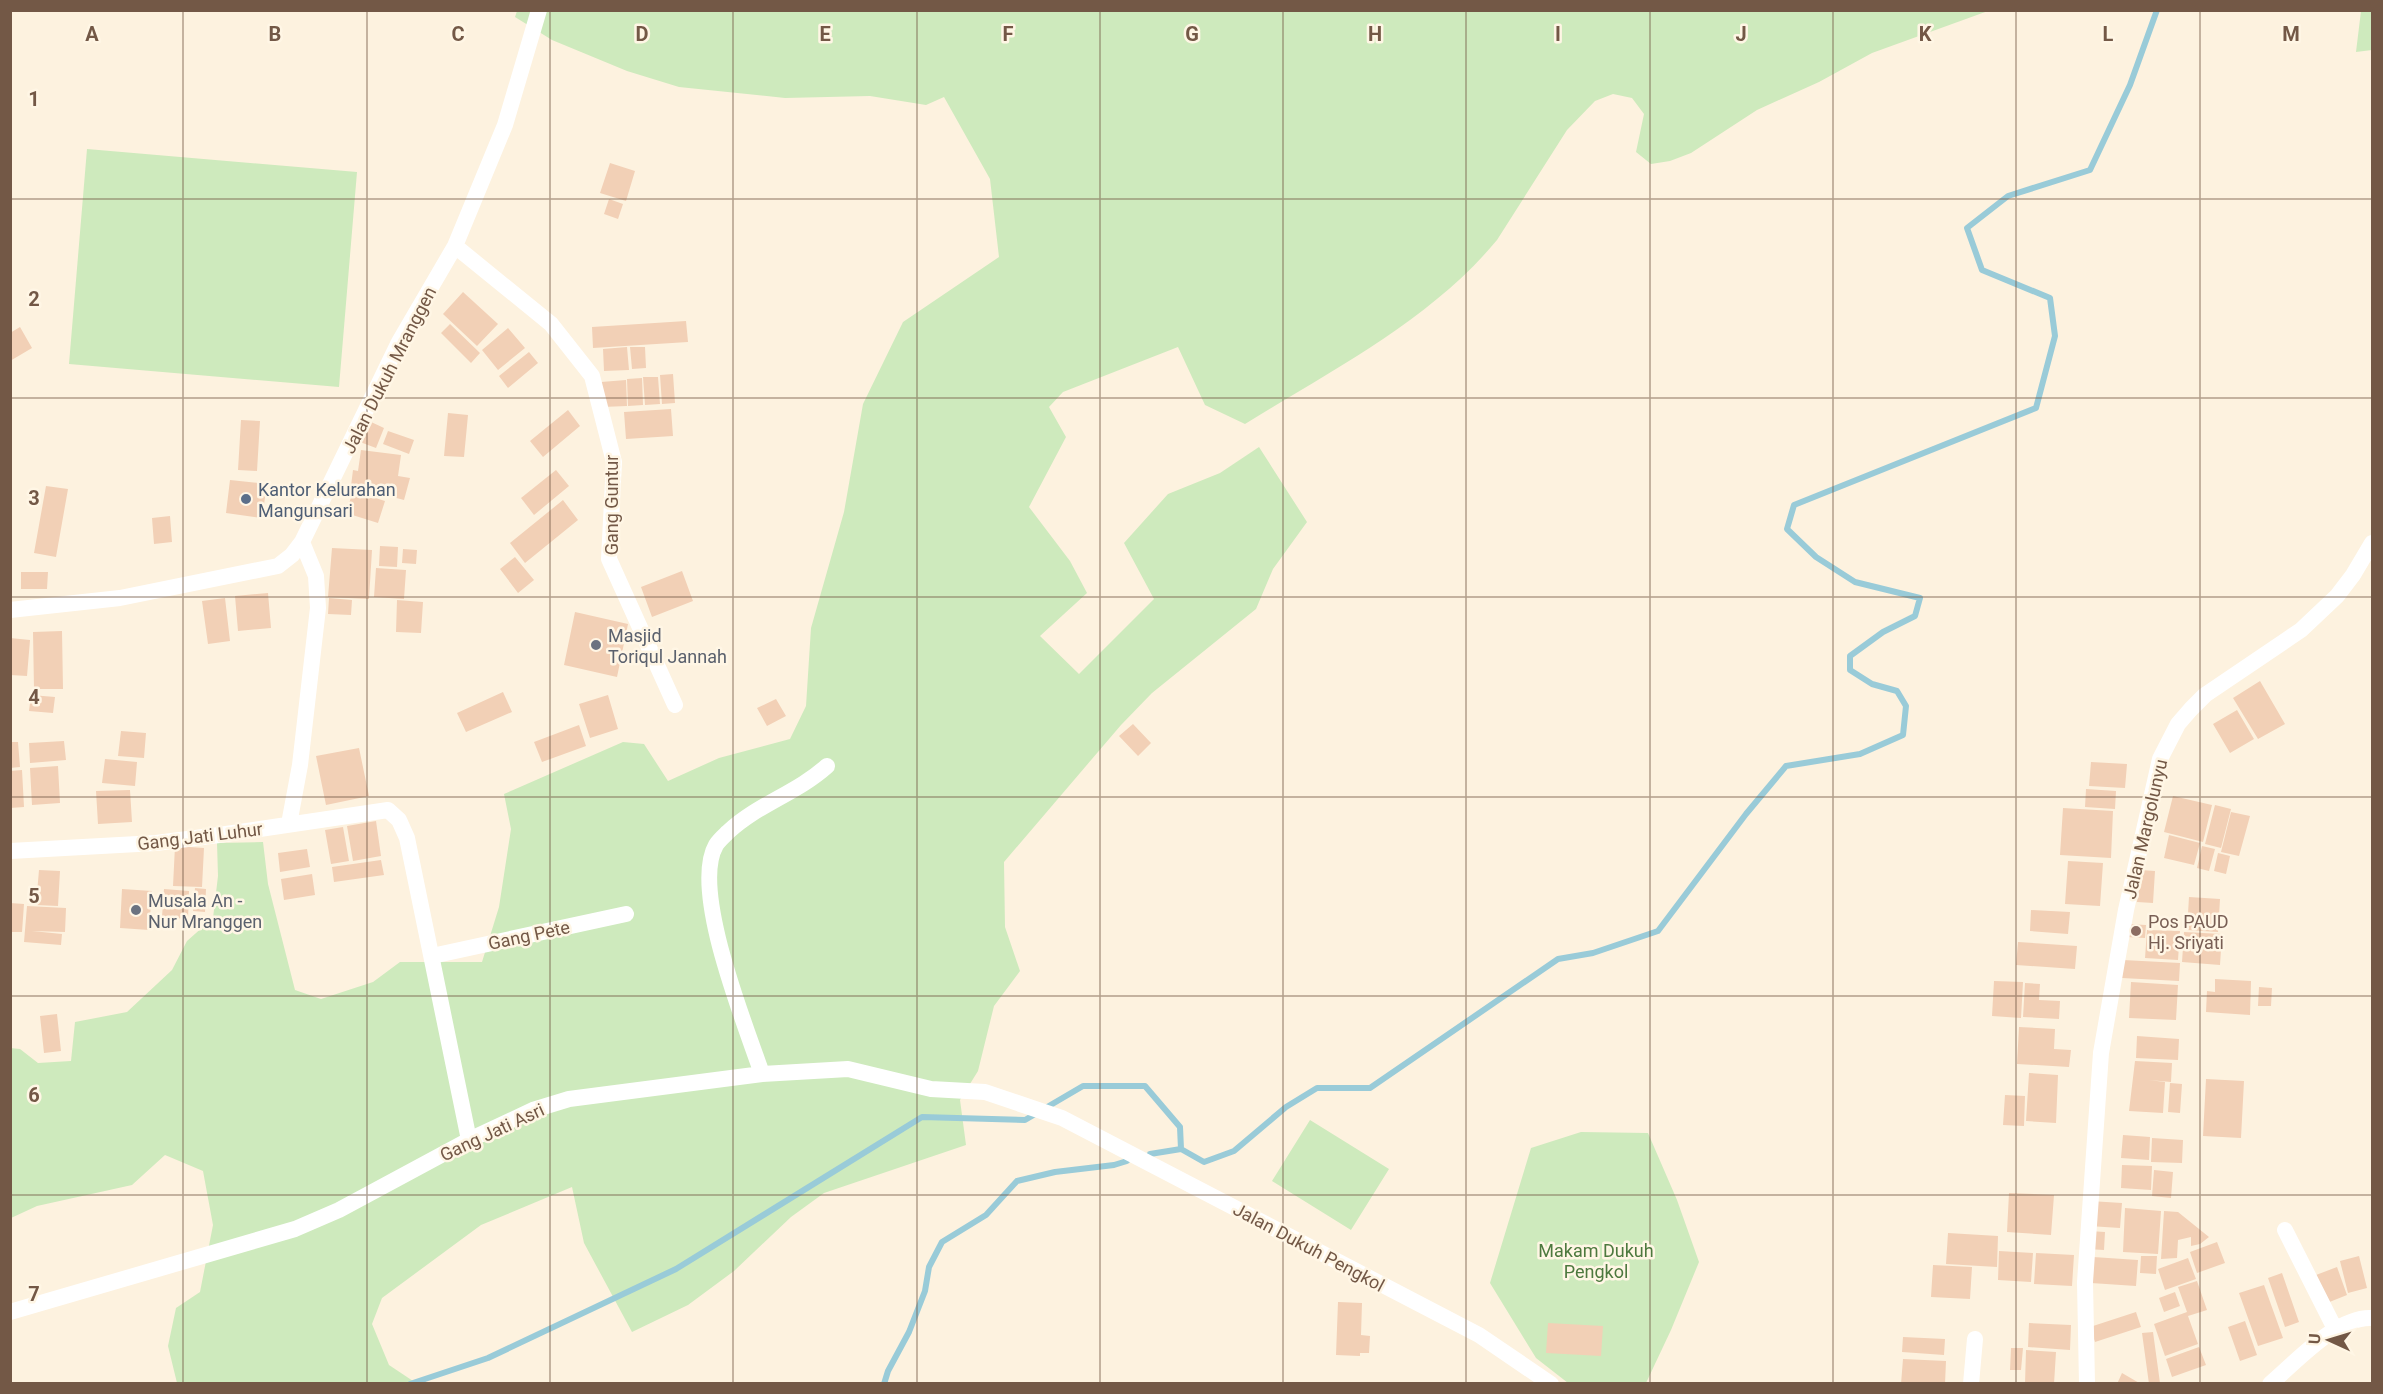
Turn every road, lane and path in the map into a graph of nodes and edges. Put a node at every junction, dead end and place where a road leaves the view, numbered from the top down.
1 (539, 10) edge
2 (455, 246) junction
3 (302, 542) junction
4 (2373, 543) edge
5 (10, 610) edge
6 (675, 705) dead end
7 (826, 766) dead end
8 (289, 824) junction
9 (10, 851) edge
10 (626, 914) dead end
11 (432, 956) junction
12 (762, 1074) junction
13 (1030, 1107) joint
14 (469, 1140) junction
15 (2285, 1230) dead end
16 (10, 1312) edge
17 (2373, 1318) edge
18 (2335, 1329) junction
19 (1975, 1339) dead end
20 (1549, 1382) edge
21 (1971, 1383) edge
22 (2087, 1383) edge
23 (2271, 1383) edge

1 - 2 street, Jalan Dukuh Mranggen
2 - 3 street, Jalan Dukuh Mranggen
2 - 6 street, Gang Guntur
3 - 5 street, Jalan Dukuh Mranggen
3 - 8 street
4 - 22 street, Jalan Margolunyu
7 - 12 street
8 - 9 street, Gang Jati Luhur
8 - 11 street, Gang Jati Luhur
10 - 11 street, Gang Pete
11 - 14 street
12 - 13 street, Gang Jati Asri
12 - 14 street, Gang Jati Asri
13 - 20 street, Jalan Dukuh Pengkol
14 - 16 street, Gang Jati Asri
15 - 18 street
17 - 18 street
18 - 23 street
19 - 21 street

